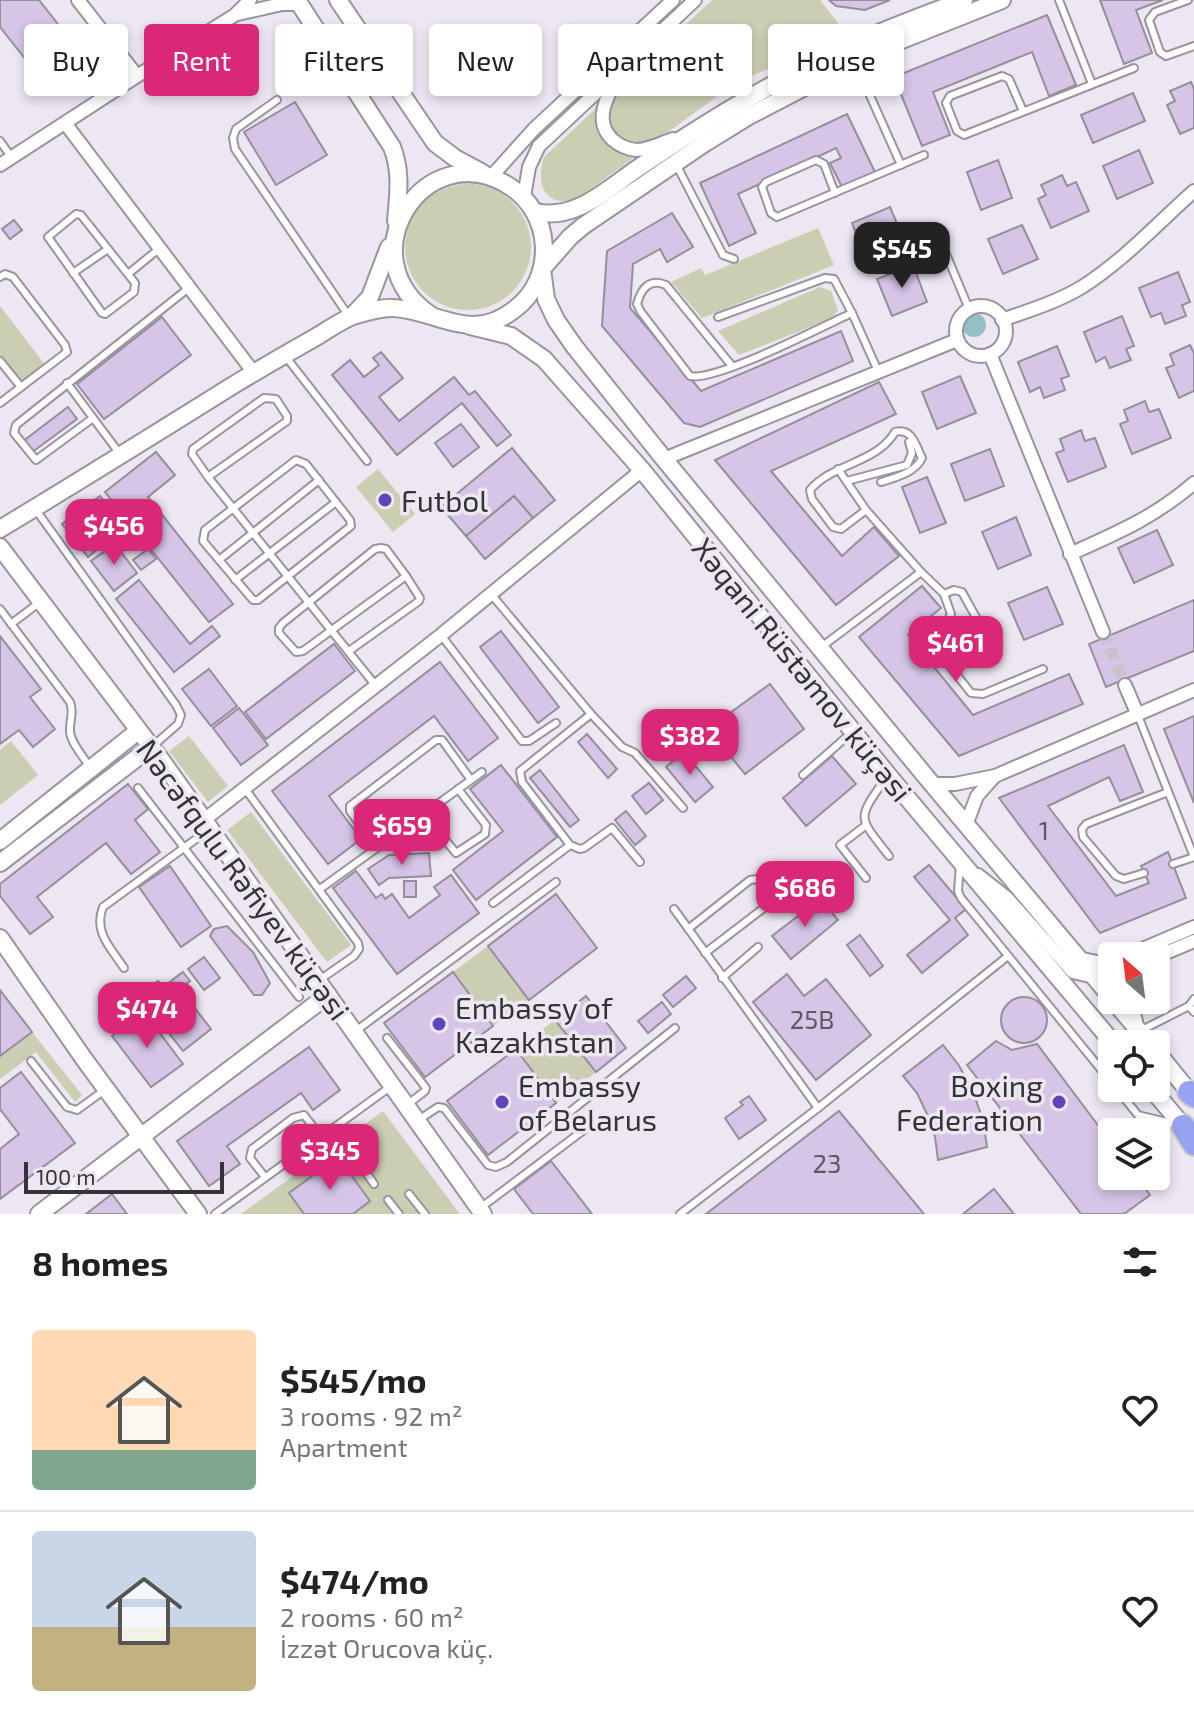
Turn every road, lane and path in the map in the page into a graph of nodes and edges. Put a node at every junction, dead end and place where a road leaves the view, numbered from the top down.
1 (78, 0) edge
2 (250, 0) edge
3 (338, 0) edge
4 (673, 0) edge
5 (695, 0) edge
6 (964, 0) edge
7 (1002, 0) edge
8 (1059, 0) edge
9 (1188, 0) edge
10 (299, 2) edge
11 (235, 15) junction
12 (669, 24) edge
13 (904, 40) edge
14 (1194, 46) edge
15 (1134, 68) dead end
16 (137, 76) junction
17 (1092, 84) junction
18 (593, 96) edge
19 (608, 96) edge
20 (786, 96) edge
21 (870, 96) edge
22 (277, 100) dead end
23 (1023, 111) junction
24 (65, 123) junction
25 (694, 131) junction
26 (0, 141) edge
27 (924, 155) dead end
28 (12, 158) junction
29 (675, 163) junction
30 (0, 165) edge
31 (901, 165) junction
32 (491, 177) junction
33 (1194, 191) edge
34 (835, 193) junction
35 (524, 197) junction
36 (535, 212) junction
37 (395, 234) junction
38 (160, 248) junction
39 (108, 249) junction
40 (946, 254) dead end
41 (734, 259) dead end
42 (542, 269) junction
43 (73, 273) junction
44 (128, 274) junction
45 (0, 277) edge
46 (190, 287) junction
47 (969, 309) junction
48 (852, 313) junction
49 (432, 316) junction
50 (718, 317) dead end
51 (350, 318) junction
52 (1002, 320) junction
53 (470, 326) junction
54 (957, 340) junction
55 (990, 354) junction
56 (284, 355) junction
57 (0, 361) edge
58 (732, 366) junction
59 (878, 371) junction
60 (254, 373) junction
61 (67, 383) junction
62 (21, 387) junction
63 (0, 403) edge
64 (93, 418) junction
65 (909, 442) dead end
66 (121, 454) junction
67 (664, 459) junction
68 (367, 461) dead end
69 (838, 469) junction
70 (642, 470) junction
71 (208, 477) junction
72 (319, 480) junction
73 (847, 481) junction
74 (881, 482) dead end
75 (1194, 483) edge
76 (336, 502) junction
77 (34, 508) junction
78 (233, 508) junction
79 (866, 510) junction
80 (0, 529) edge
81 (254, 532) junction
82 (0, 547) edge
83 (271, 553) junction
84 (1070, 554) junction
85 (219, 560) junction
86 (921, 572) junction
87 (406, 576) junction
88 (290, 577) junction
89 (235, 580) junction
90 (491, 594) junction
91 (944, 594) junction
92 (41, 602) junction
93 (310, 602) junction
94 (0, 609) edge
95 (11, 624) junction
96 (331, 629) junction
97 (983, 630) dead end
98 (1103, 632) tunnel mouth
99 (441, 635) junction
100 (820, 648) junction
101 (349, 651) junction
102 (1043, 669) dead end
103 (1125, 685) tunnel mouth
104 (376, 686) junction
105 (1194, 690) edge
106 (1137, 713) junction
107 (591, 714) junction
108 (556, 723) dead end
109 (138, 731) junction
110 (854, 731) junction
111 (151, 747) junction
112 (91, 769) junction
113 (482, 772) dead end
114 (803, 775) dead end
115 (888, 775) junction
116 (995, 776) junction
117 (471, 780) junction
118 (932, 784) junction
119 (138, 788) dead end
120 (458, 789) junction
121 (246, 790) junction
122 (1168, 792) junction
123 (683, 808) dead end
124 (424, 814) junction
125 (207, 824) junction
126 (966, 825) junction
127 (865, 826) junction
128 (0, 841) edge
129 (570, 845) junction
130 (183, 848) junction
131 (377, 848) junction
132 (889, 856) dead end
133 (1194, 857) edge
134 (960, 860) junction
135 (640, 862) dead end
136 (0, 863) edge
137 (1173, 864) dead end
138 (1144, 873) dead end
139 (866, 878) dead end
140 (556, 882) dead end
141 (320, 889) junction
142 (493, 903) dead end
143 (674, 909) dead end
144 (1194, 927) edge
145 (688, 929) junction
146 (0, 938) edge
147 (1194, 941) edge
148 (1159, 942) edge
149 (0, 946) edge
150 (758, 947) dead end
151 (1170, 951) edge
152 (705, 953) junction
153 (1008, 956) junction
154 (1078, 958) junction
155 (7, 960) edge
156 (1098, 962) edge
157 (124, 968) dead end
158 (1098, 976) edge
159 (1094, 977) junction
160 (722, 978) junction
161 (318, 981) junction
162 (1098, 982) edge
163 (328, 995) junction
164 (299, 997) dead end
165 (1194, 999) edge
166 (1192, 1009) edge
167 (1125, 1014) edge
168 (675, 1028) dead end
169 (1102, 1030) edge
170 (1138, 1030) edge
171 (1158, 1030) edge
172 (354, 1032) junction
173 (387, 1038) dead end
174 (31, 1061) dead end
175 (1098, 1066) edge
176 (1170, 1068) edge
177 (391, 1086) junction
178 (106, 1089) junction
179 (1192, 1095) edge
180 (1127, 1102) edge
181 (1162, 1102) edge
182 (405, 1106) junction
183 (818, 1108) junction
184 (597, 1120) dead end
185 (417, 1121) junction
186 (335, 1127) junction
187 (1190, 1136) edge
188 (141, 1137) junction
189 (321, 1137) junction
190 (265, 1177) junction
191 (374, 1184) dead end
192 (409, 1194) dead end
193 (388, 1200) dead end
194 (481, 1211) edge
195 (39, 1214) edge
196 (198, 1214) edge
197 (215, 1214) edge
198 (399, 1214) edge
199 (425, 1214) edge
200 (680, 1214) edge

1 - 16 street
2 - 11 street
3 - 32 main road
4 - 32 street
5 - 12 street
6 - 25 main road
7 - 13 main road
8 - 17 lane
9 - 14 lane
10 - 11 street
10 - 37 main road
11 - 16 street
15 - 17 lane
16 - 24 street
17 - 23 lane
18 - 35 street
19 - 25 street
20 - 29 main road
21 - 31 lane
22 - 51 lane
23 - 23 lane
24 - 28 street
24 - 38 street
25 - 36 main road
26 - 28 lane
27 - 31 lane
28 - 30 street
29 - 41 lane
29 - 42 main road
31 - 34 lane
32 - 35 main road
32 - 37 main road
33 - 52 street
34 - 34 lane
35 - 36 main road
36 - 42 main road
37 - 49 main road
37 - 51 main road
38 - 44 lane
38 - 46 street
39 - 43 lane
39 - 43 lane
39 - 44 lane
40 - 47 lane
42 - 53 main road
42 - 67 main road
43 - 44 lane
45 - 62 lane
46 - 60 street
46 - 61 lane
47 - 52 street
47 - 54 street
48 - 50 lane
48 - 58 lane
48 - 59 lane
49 - 51 main road
49 - 53 main road
51 - 56 main road
52 - 55 street
53 - 70 main road, Xəqani Rüstəmov küçəsi
54 - 55 street
54 - 59 street
55 - 84 street
56 - 60 main road
56 - 68 lane
57 - 62 lane
58 - 58 lane
59 - 67 street
60 - 66 main road
61 - 64 lane
61 - 64 lane
62 - 63 lane
64 - 66 lane
65 - 73 lane
66 - 77 main road
67 - 100 main road
69 - 73 lane
69 - 74 lane
69 - 79 lane
70 - 90 street
70 - 110 main road, Xəqani Rüstəmov küçəsi
71 - 71 lane
71 - 78 lane
72 - 76 lane
72 - 78 lane
72 - 81 lane
73 - 79 lane
75 - 84 street
76 - 83 lane
76 - 88 lane
77 - 80 main road
77 - 111 lane
78 - 81 lane
78 - 85 lane
79 - 86 lane
81 - 83 lane
81 - 85 lane
82 - 92 main road, Nəcəfqulu Rəfiyev küçəsi
83 - 88 lane
83 - 89 lane
84 - 98 street
85 - 89 lane
86 - 91 lane
86 - 100 lane
87 - 93 lane
87 - 96 lane
87 - 101 lane
88 - 89 lane
88 - 93 lane
90 - 99 street
90 - 107 lane
91 - 97 lane
91 - 102 lane
92 - 95 lane
92 - 109 main road, Nəcəfqulu Rəfiyev küçəsi
93 - 96 lane
93 - 96 lane
94 - 95 lane
95 - 112 lane
96 - 101 lane
99 - 104 street
99 - 108 lane
100 - 118 main road
101 - 104 lane
103 - 106 street
104 - 121 street
105 - 106 street
106 - 116 street
106 - 122 lane
107 - 123 lane
107 - 129 lane
109 - 111 main road, Nəcəfqulu Rəfiyev küçəsi
109 - 112 main road
110 - 114 lane
110 - 115 main road, Xəqani Rüstəmov küçəsi
111 - 125 main road, Nəcəfqulu Rəfiyev küçəsi
111 - 136 main road
112 - 128 main road
113 - 117 lane
115 - 127 lane
115 - 134 main road, Xəqani Rüstəmov küçəsi
116 - 118 street
116 - 126 street
117 - 120 lane
117 - 131 lane
118 - 126 main road
119 - 130 lane
120 - 124 lane
120 - 124 lane
121 - 125 street
121 - 141 lane
122 - 133 lane
122 - 138 lane
124 - 131 lane
125 - 130 lane
125 - 161 main road, Nəcəfqulu Rəfiyev küçəsi
126 - 154 main road
127 - 132 lane
127 - 139 lane
129 - 135 lane
129 - 142 lane
130 - 157 lane
130 - 164 lane
131 - 141 lane
133 - 137 lane
134 - 153 lane
134 - 159 street
134 - 169 main road, Xəqani Rüstəmov küçəsi
140 - 172 lane
141 - 161 lane
143 - 145 lane
144 - 148 street
145 - 152 lane
145 - 152 lane
146 - 155 main road
147 - 151 street
149 - 155 main road
150 - 160 lane
152 - 160 lane
153 - 175 lane
153 - 183 lane
154 - 156 street
154 - 159 main road
155 - 178 main road
158 - 159 street
159 - 162 main road
160 - 183 lane
161 - 163 main road, Nəcəfqulu Rəfiyev küçəsi
163 - 172 main road, Nəcəfqulu Rəfiyev küçəsi
163 - 188 main road
165 - 166 lane
166 - 171 lane
167 - 170 main road
168 - 185 lane
172 - 177 main road, Nəcəfqulu Rəfiyev küçəsi
173 - 182 lane
174 - 178 lane
176 - 179 main road
177 - 182 main road, Nəcəfqulu Rəfiyev küçəsi
177 - 186 lane
178 - 188 main road
180 - 187 lane
181 - 187 main road
182 - 185 main road, Nəcəfqulu Rəfiyev küçəsi
183 - 200 lane
184 - 194 lane
185 - 194 main road, Nəcəfqulu Rəfiyev küçəsi
186 - 189 lane
186 - 191 lane
188 - 195 main road
188 - 196 main road
189 - 190 lane
189 - 190 lane
190 - 197 lane
192 - 199 lane
193 - 198 lane

